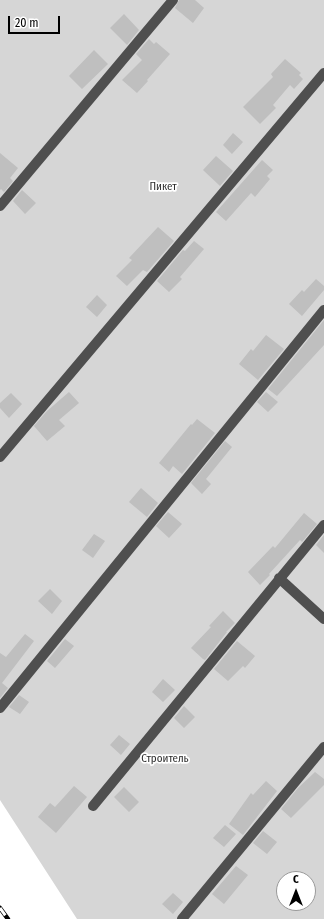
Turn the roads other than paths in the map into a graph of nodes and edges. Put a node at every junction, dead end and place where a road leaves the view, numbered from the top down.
1 (173, 0) edge
2 (324, 73) edge
3 (0, 206) edge
4 (324, 310) edge
5 (0, 457) edge
6 (324, 525) edge
7 (280, 578) junction
8 (324, 618) edge
9 (0, 708) edge
10 (324, 748) edge
11 (93, 806) dead end
12 (182, 919) edge

1 - 3 street
2 - 5 street
4 - 9 street
6 - 7 street
7 - 8 street
7 - 11 street
10 - 12 street

